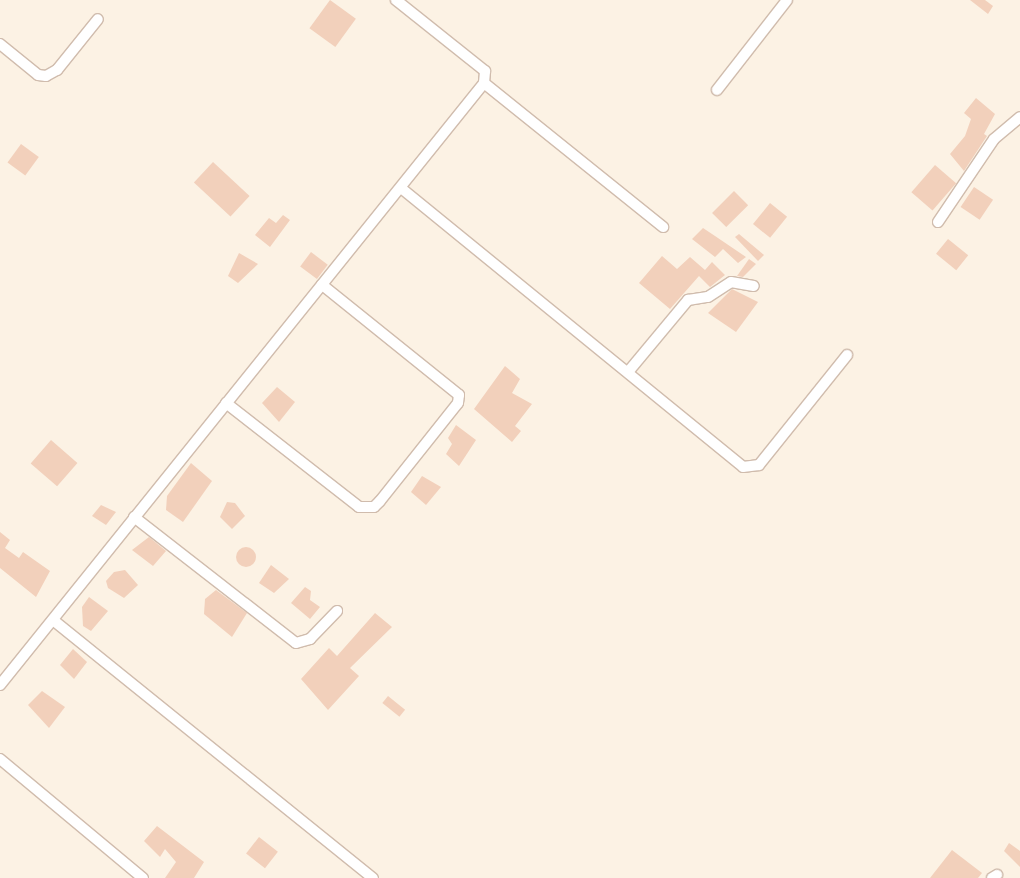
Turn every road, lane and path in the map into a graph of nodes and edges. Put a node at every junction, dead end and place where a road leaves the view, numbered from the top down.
1 (396, 0) edge
2 (787, 0) edge
3 (98, 19) dead end
4 (0, 44) edge
5 (484, 83) junction
6 (717, 90) dead end
7 (1020, 117) edge
8 (400, 188) junction
9 (938, 222) dead end
10 (663, 226) dead end
11 (322, 284) junction
12 (754, 286) dead end
13 (847, 355) dead end
14 (628, 372) junction
15 (226, 403) junction
16 (134, 518) junction
17 (337, 611) dead end
18 (52, 620) junction
19 (0, 685) edge
20 (0, 759) edge
21 (143, 878) edge
22 (373, 878) edge

1 - 5 street
2 - 6 street
3 - 4 street
5 - 8 street
5 - 10 street
7 - 9 street
8 - 11 street
8 - 14 street
11 - 15 street
11 - 15 street
12 - 14 street
13 - 14 street
15 - 16 street
16 - 17 street
16 - 18 street
18 - 19 street
18 - 22 street
20 - 21 street

